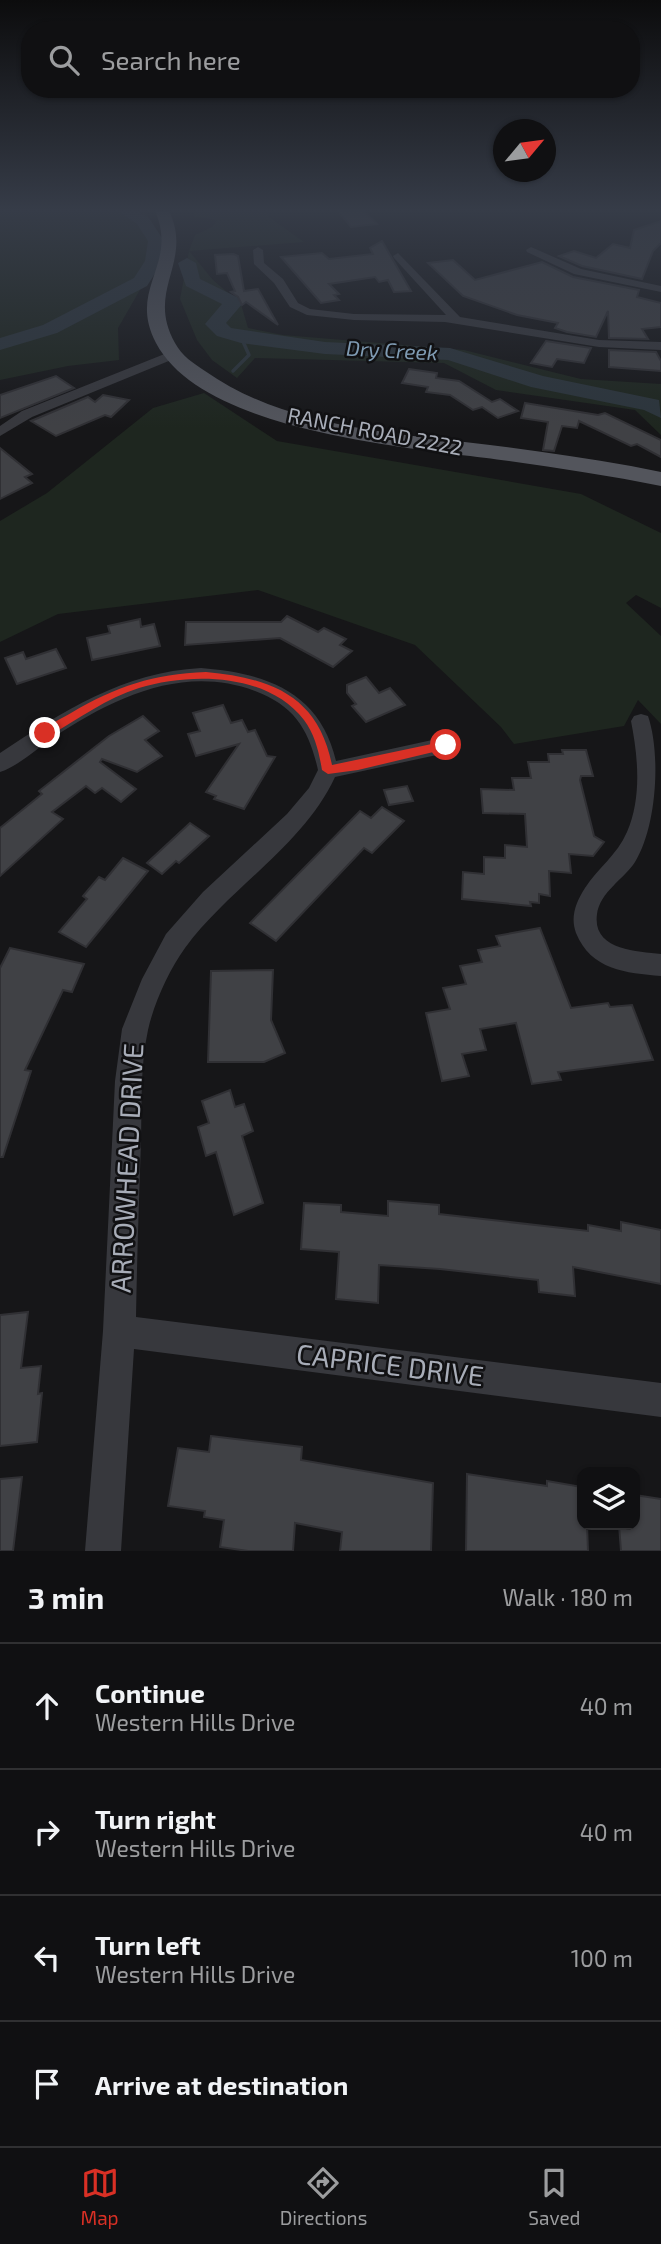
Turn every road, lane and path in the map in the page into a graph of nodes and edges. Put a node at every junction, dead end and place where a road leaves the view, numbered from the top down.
1 (161, 283) edge
2 (280, 283) edge
3 (423, 283) edge
4 (630, 283) edge
5 (661, 289) edge
6 (454, 317) junction
7 (661, 346) edge
8 (172, 355) junction
9 (0, 432) edge
10 (661, 479) edge
11 (641, 721) dead end
12 (446, 745) dead end
13 (0, 764) edge
14 (328, 770) junction
15 (661, 965) edge
16 (119, 1331) junction
17 (661, 1400) edge
18 (103, 1551) edge

1 - 8 main road, RANCH ROAD 2222
2 - 6 street
3 - 6 street
4 - 5 street
6 - 7 street
8 - 9 street
8 - 10 main road, RANCH ROAD 2222
11 - 15 street
12 - 14 street
13 - 14 street
14 - 16 street, ARROWHEAD DRIVE
16 - 17 street, CAPRICE DRIVE
16 - 18 street, ARROWHEAD DRIVE

